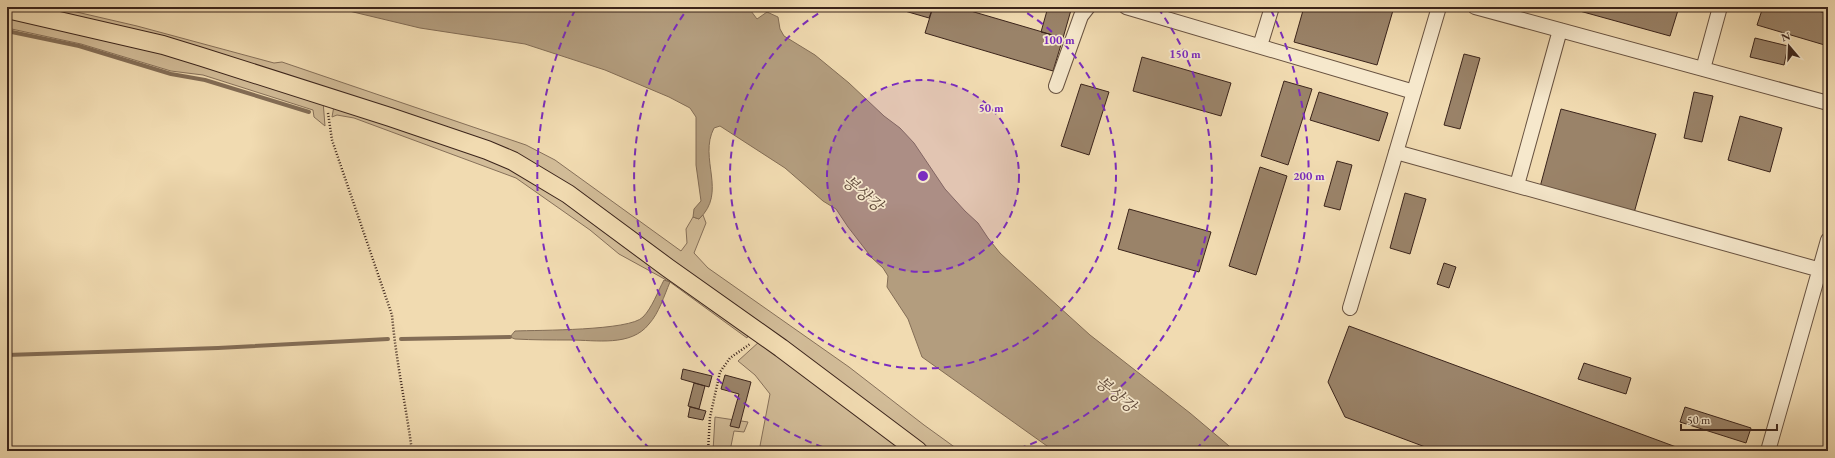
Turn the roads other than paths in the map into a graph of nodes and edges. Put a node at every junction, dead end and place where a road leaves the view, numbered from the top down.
1 (1088, 7) edge
2 (1126, 7) edge
3 (1272, 7) edge
4 (1439, 7) edge
5 (1475, 7) edge
6 (1720, 7) edge
7 (7, 10) edge
8 (1560, 30) junction
9 (1260, 46) junction
10 (1702, 69) junction
11 (1056, 86) dead end
12 (1414, 92) junction
13 (1828, 103) edge
14 (1396, 152) junction
15 (1517, 186) junction
16 (1828, 240) edge
17 (1824, 270) edge
18 (1350, 308) dead end
19 (918, 451) edge
20 (1768, 451) edge

1 - 11 street
2 - 9 street
3 - 9 street
4 - 12 street
5 - 8 street
6 - 10 street
7 - 19 main road
8 - 10 street
8 - 15 street
9 - 12 street
10 - 13 street
12 - 14 street
14 - 15 street
14 - 18 street
15 - 17 street
16 - 17 street
17 - 20 street

